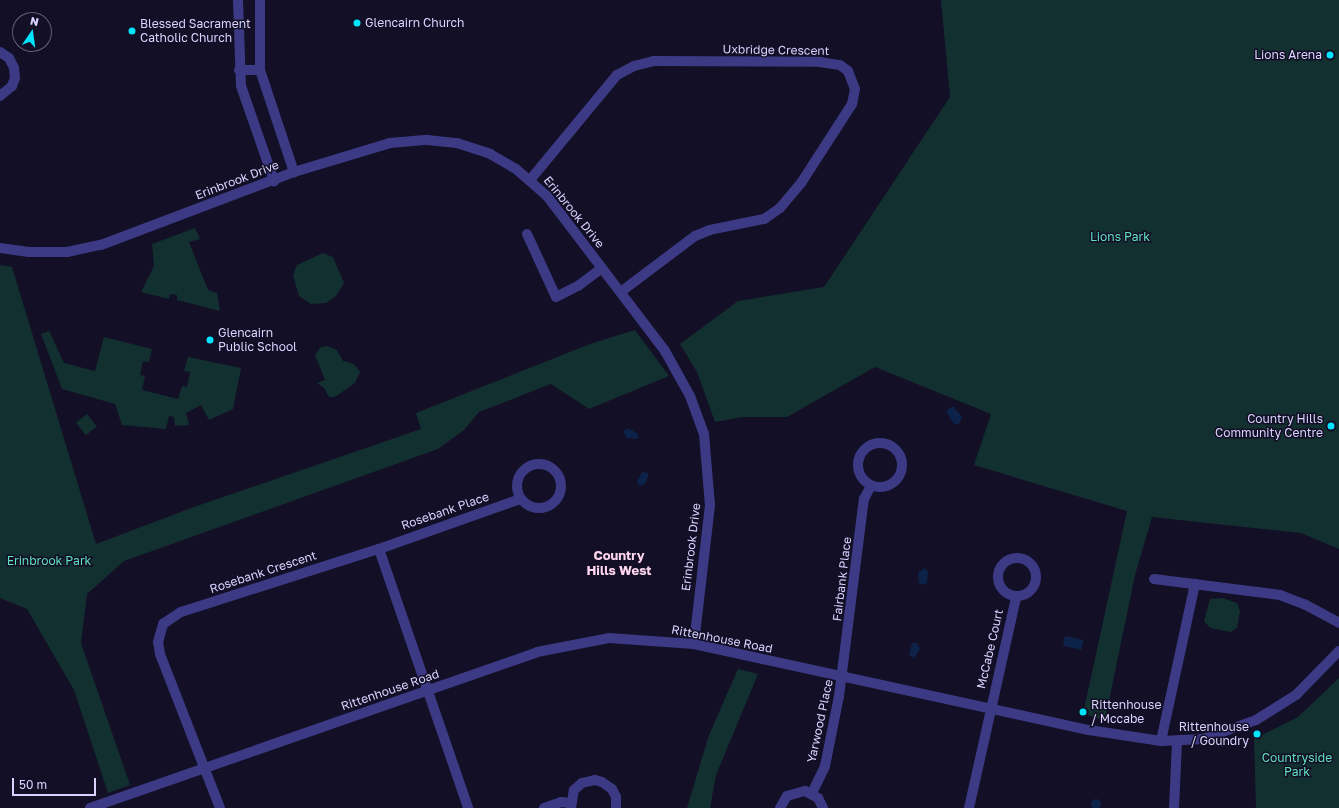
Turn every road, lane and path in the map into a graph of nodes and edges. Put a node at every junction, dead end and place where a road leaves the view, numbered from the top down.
1 (238, 0) edge
2 (260, 0) edge
3 (0, 52) edge
4 (239, 70) junction
5 (260, 70) junction
6 (0, 96) edge
7 (294, 172) junction
8 (530, 180) junction
9 (274, 181) junction
10 (527, 234) dead end
11 (0, 248) edge
12 (602, 268) junction
13 (622, 292) junction
14 (870, 486) junction
15 (520, 499) junction
16 (378, 549) junction
17 (1154, 579) dead end
18 (1195, 584) junction
19 (1016, 597) dead end
20 (1339, 623) edge
21 (694, 644) junction
22 (1339, 651) edge
23 (842, 676) junction
24 (426, 691) junction
25 (990, 707) junction
26 (1161, 741) junction
27 (1177, 742) junction
28 (206, 768) junction
29 (812, 793) junction
30 (571, 806) edge
31 (90, 808) edge
32 (220, 808) edge
33 (468, 808) edge
34 (544, 808) edge
35 (616, 808) edge
36 (780, 808) edge
37 (823, 808) edge
38 (969, 808) edge
39 (1174, 808) edge

1 - 4 street
2 - 5 street
3 - 6 street
4 - 5 street
4 - 9 street
5 - 7 street
7 - 8 street, Erinbrook Drive
7 - 9 street, Erinbrook Drive
8 - 12 street, Erinbrook Drive
8 - 13 street, Uxbridge Crescent
9 - 11 street, Erinbrook Drive
10 - 12 street
12 - 13 street, Erinbrook Drive
13 - 21 street, Erinbrook Drive
14 - 14 street
14 - 23 street, Fairbank Place
15 - 15 street
15 - 16 street, Rosebank Place
16 - 24 street
16 - 28 street, Rosebank Crescent
17 - 18 street
18 - 20 street
18 - 26 street
19 - 25 street, McCabe Court
21 - 23 street, Rittenhouse Road
21 - 24 street, Rittenhouse Road
22 - 27 street, Rittenhouse Road
23 - 25 street, Rittenhouse Road
23 - 29 street, Yarwood Place
24 - 28 street, Rittenhouse Road
24 - 33 street
25 - 26 street, Rittenhouse Road
25 - 38 street
26 - 27 street, Rittenhouse Road
27 - 39 street
28 - 31 street, Rittenhouse Road
28 - 32 street, Rosebank Crescent
29 - 36 street
29 - 37 street
30 - 34 street
30 - 35 street

